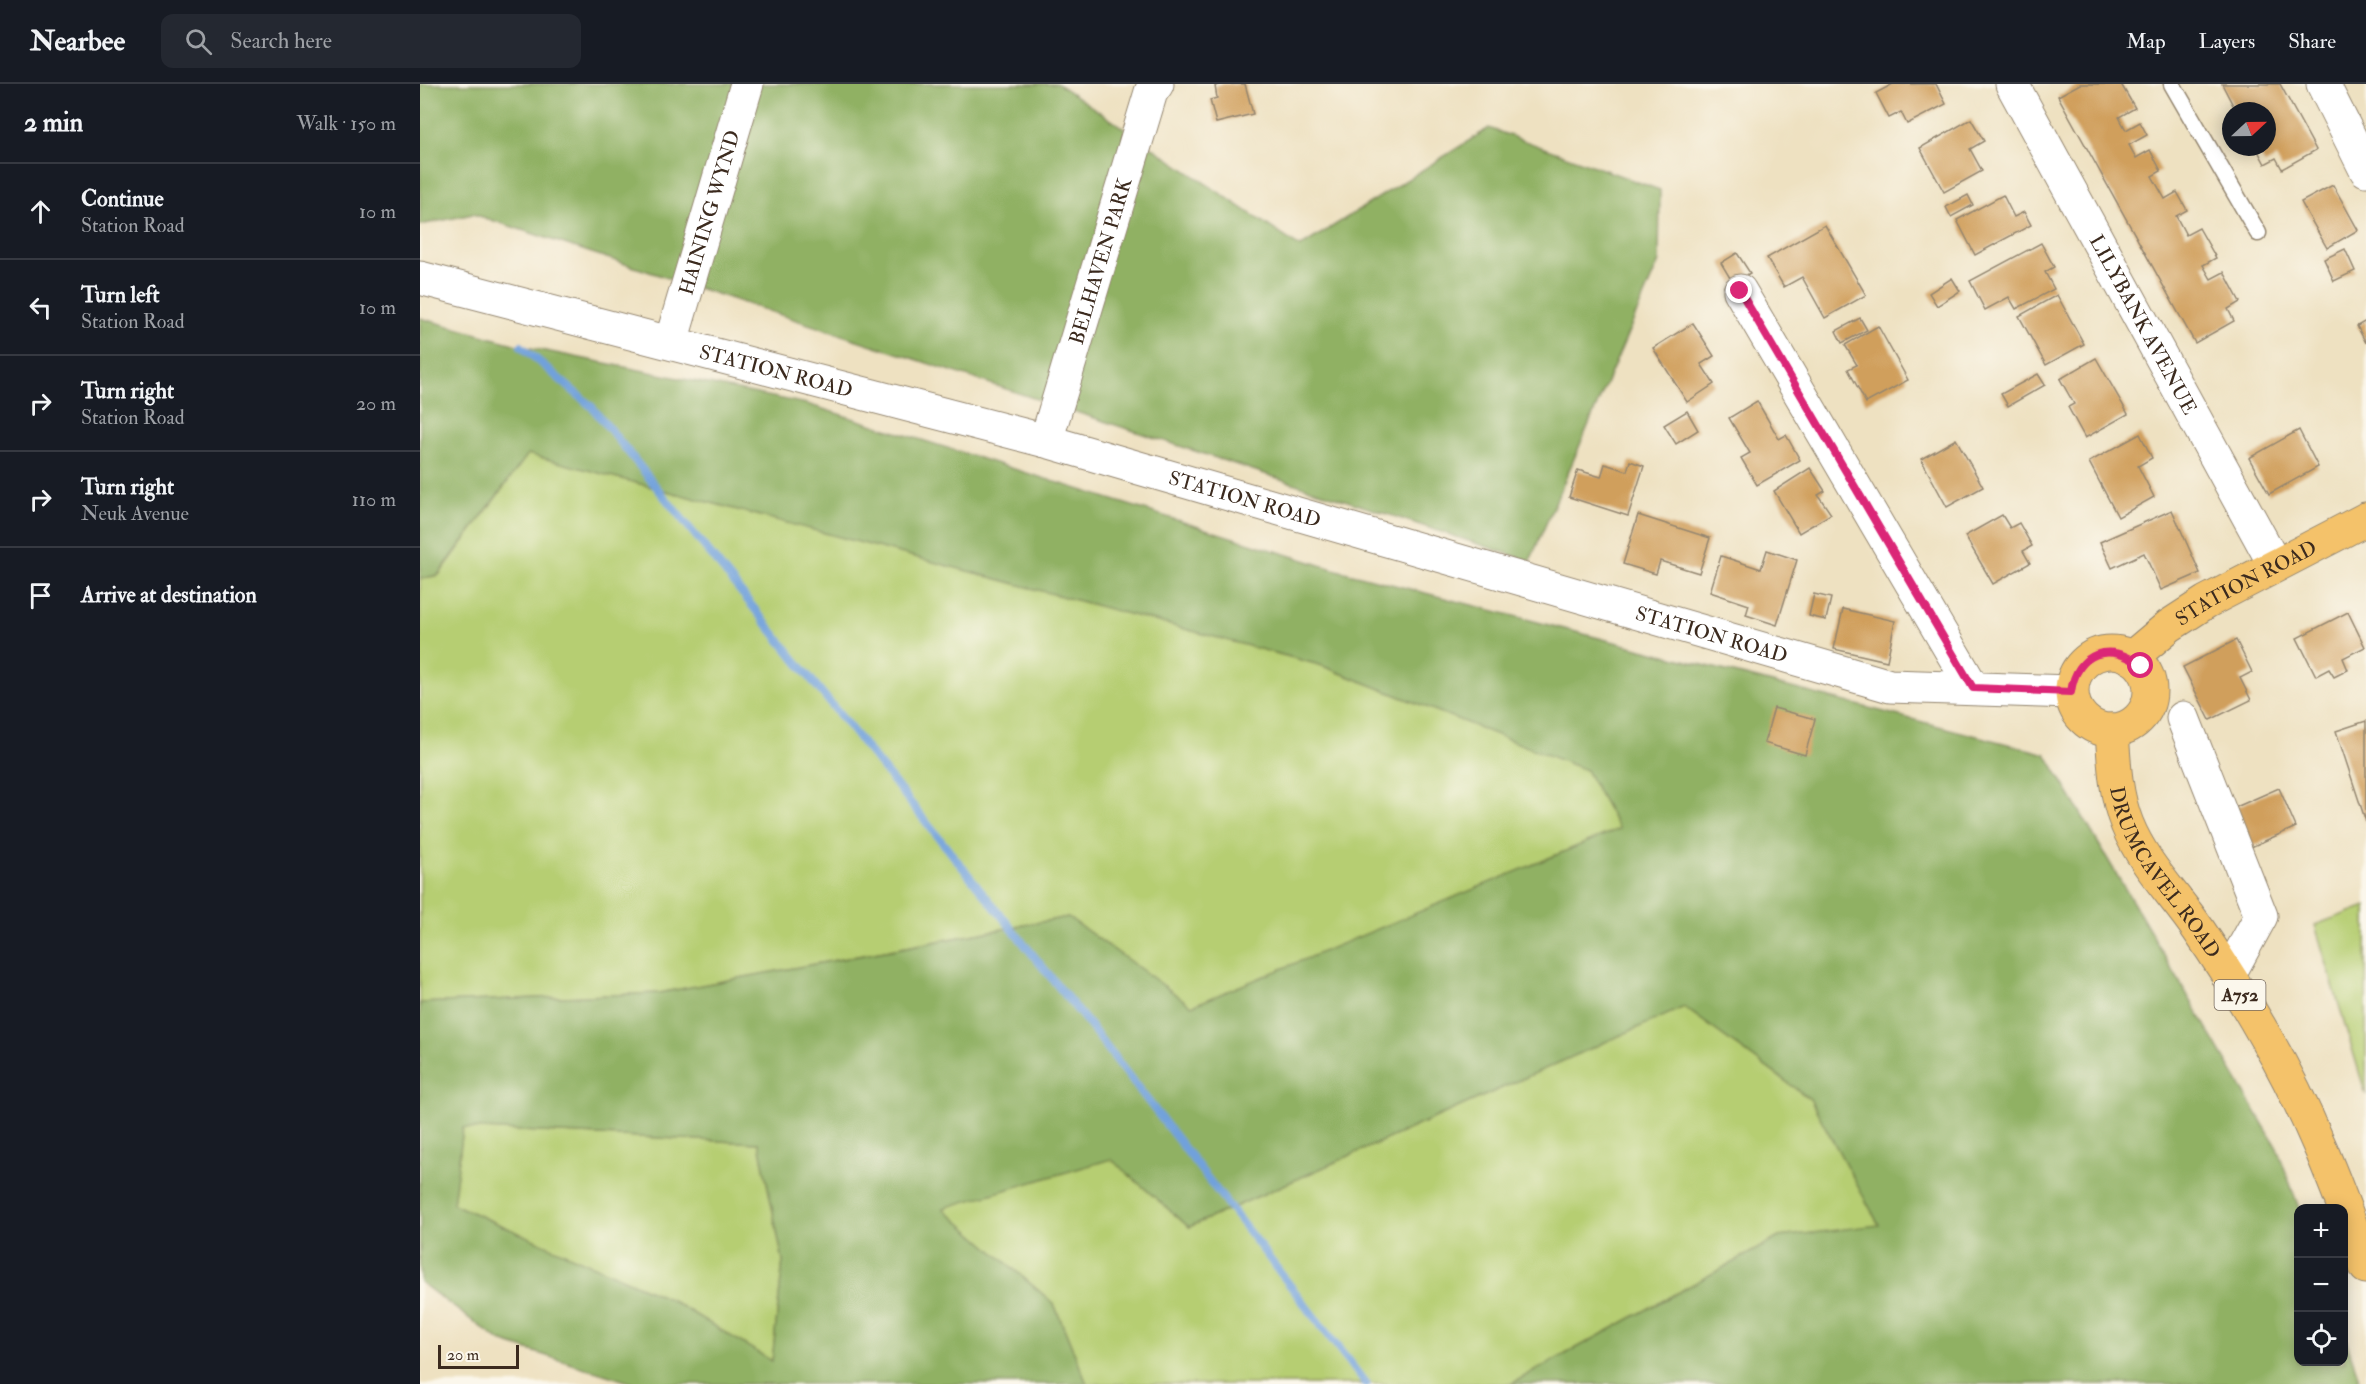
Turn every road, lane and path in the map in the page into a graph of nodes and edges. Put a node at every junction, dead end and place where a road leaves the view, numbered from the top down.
1 (747, 84) edge
2 (1157, 84) edge
3 (2012, 84) edge
4 (2172, 84) edge
5 (2323, 84) edge
6 (2366, 170) edge
7 (2258, 233) dead end
8 (420, 278) edge
9 (1740, 291) dead end
10 (671, 342) junction
11 (1046, 441) junction
12 (2366, 519) edge
13 (2275, 565) junction
14 (2132, 658) junction
15 (1973, 688) junction
16 (2071, 692) junction
17 (2183, 718) dead end
18 (2112, 730) junction
19 (2228, 976) junction
20 (2366, 1267) edge

1 - 10 street, HAINING WYND
2 - 11 street, BELHAVEN PARK
3 - 13 street, LILYBANK AVENUE
4 - 7 lane
5 - 6 street
8 - 10 street, STATION ROAD
9 - 15 street
10 - 11 street, STATION ROAD
11 - 15 street, STATION ROAD
12 - 13 main road, STATION ROAD
13 - 14 main road, STATION ROAD
14 - 16 main road
14 - 18 main road
15 - 16 street, STATION ROAD
16 - 18 main road
17 - 19 street
18 - 19 main road, DRUMCAVEL ROAD / A752
19 - 20 main road, DRUMCAVEL ROAD / A752

